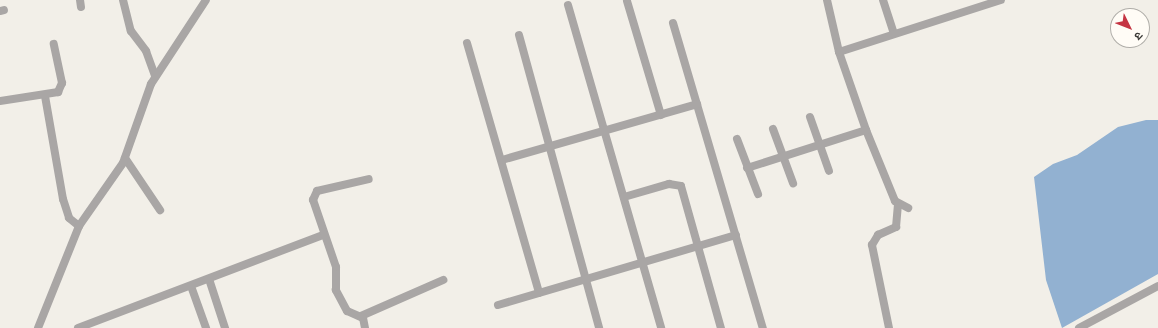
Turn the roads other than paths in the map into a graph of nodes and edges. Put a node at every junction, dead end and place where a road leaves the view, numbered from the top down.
1 (123, 0) edge
2 (206, 0) edge
3 (827, 0) edge
4 (1001, 0) edge
5 (627, 1) dead end
6 (885, 1) edge
7 (568, 4) dead end
8 (673, 23) dead end
9 (894, 34) junction
10 (519, 35) dead end
11 (467, 43) dead end
12 (54, 44) dead end
13 (839, 52) junction
14 (155, 76) junction
15 (45, 96) junction
16 (0, 101) edge
17 (697, 104) junction
18 (661, 114) junction
19 (810, 117) dead end
20 (773, 129) dead end
21 (866, 130) junction
22 (605, 131) junction
23 (737, 139) dead end
24 (821, 145) junction
25 (550, 146) junction
26 (784, 156) junction
27 (125, 158) junction
28 (502, 160) junction
29 (747, 168) junction
30 (829, 171) dead end
31 (369, 179) dead end
32 (793, 183) dead end
33 (758, 194) dead end
34 (624, 197) junction
35 (898, 206) junction
36 (908, 208) dead end
37 (160, 210) dead end
38 (79, 226) junction
39 (323, 235) junction
40 (736, 235) junction
41 (698, 246) junction
42 (642, 262) junction
43 (209, 279) junction
44 (585, 279) junction
45 (443, 280) dead end
46 (191, 286) junction
47 (1158, 286) edge
48 (539, 293) junction
49 (498, 305) dead end
50 (361, 316) junction
51 (38, 328) edge
52 (78, 328) edge
53 (206, 328) edge
54 (225, 328) edge
55 (365, 328) edge
56 (599, 328) edge
57 (661, 328) edge
58 (721, 328) edge
59 (763, 328) edge
60 (889, 328) edge
61 (1079, 328) edge

1 - 14 street
2 - 14 street
3 - 13 street
4 - 9 street
5 - 18 street
6 - 9 street
7 - 22 street
8 - 17 street
9 - 13 street
10 - 25 street
11 - 28 street
12 - 15 street
13 - 21 street
14 - 27 street
15 - 16 street
15 - 38 street
17 - 18 street
17 - 40 street
18 - 22 street
19 - 24 street
20 - 26 street
21 - 24 street
21 - 35 street
22 - 25 street
22 - 34 street
23 - 29 street
24 - 26 street
24 - 30 street
25 - 28 street
25 - 44 street
26 - 29 street
26 - 32 street
27 - 37 street
27 - 38 street
28 - 48 street
29 - 33 street
31 - 39 street
34 - 41 street
34 - 42 street
35 - 36 street
35 - 60 street
38 - 51 street
39 - 43 street
39 - 50 street
40 - 41 street
40 - 59 street
41 - 42 street
41 - 58 street
42 - 44 street
42 - 57 street
43 - 46 street
43 - 54 street
44 - 48 street
44 - 56 street
45 - 50 street
46 - 52 street
46 - 53 street
47 - 61 street
48 - 49 street
50 - 55 street

